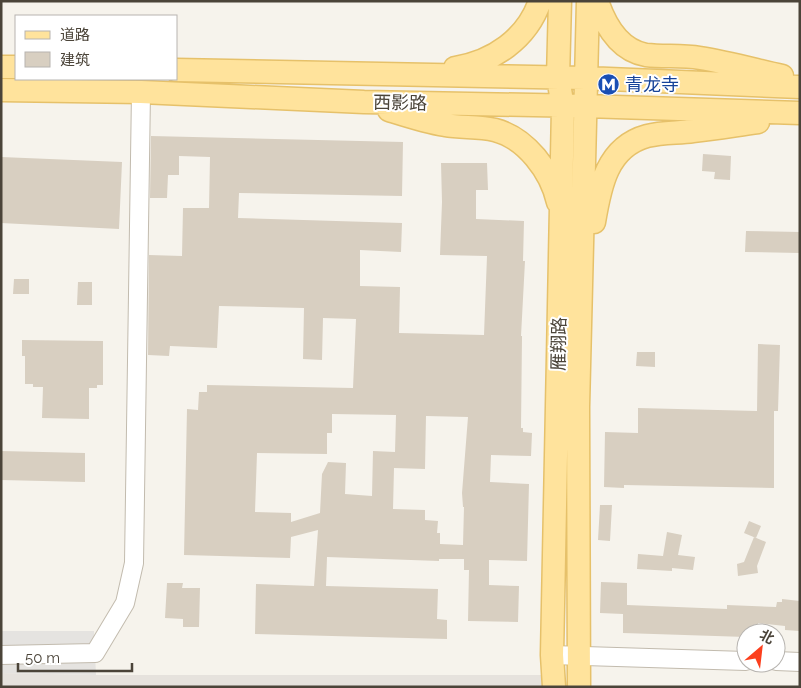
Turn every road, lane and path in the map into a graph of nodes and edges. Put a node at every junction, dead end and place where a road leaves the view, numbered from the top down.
1 (540, 1) edge
2 (560, 1) edge
3 (588, 1) edge
4 (598, 1) edge
5 (1, 67) edge
6 (15, 67) edge
7 (178, 70) edge
8 (408, 74) junction
9 (558, 78) junction
10 (585, 78) junction
11 (800, 81) edge
12 (800, 87) edge
13 (1, 90) edge
14 (141, 92) junction
15 (364, 102) junction
16 (574, 106) junction
17 (800, 115) edge
18 (561, 216) junction
19 (581, 292) junction
20 (1, 655) edge
21 (552, 656) junction
22 (579, 657) junction
23 (736, 661) edge
24 (786, 662) edge
25 (800, 662) edge
26 (554, 687) edge
27 (579, 687) edge

1 - 8 main road
2 - 9 main road, 雁翔路
3 - 10 main road, 雁翔路
4 - 11 main road
5 - 6 main road
7 - 8 main road, 西影路
8 - 9 main road, 西影路
9 - 10 main road, 西影路
9 - 16 main road, 雁翔路
10 - 12 main road, 西影路
10 - 16 main road, 雁翔路
13 - 14 main road, 西影路
14 - 15 main road, 西影路
14 - 20 street
15 - 16 main road, 西影路
15 - 18 main road
16 - 17 main road, 西影路
16 - 18 main road, 雁翔路
16 - 19 main road, 雁翔路
17 - 19 main road
18 - 21 main road, 雁翔路
19 - 22 main road, 雁翔路
21 - 22 street
21 - 26 main road, 雁翔路
22 - 23 street
22 - 27 main road, 雁翔路
24 - 25 street

